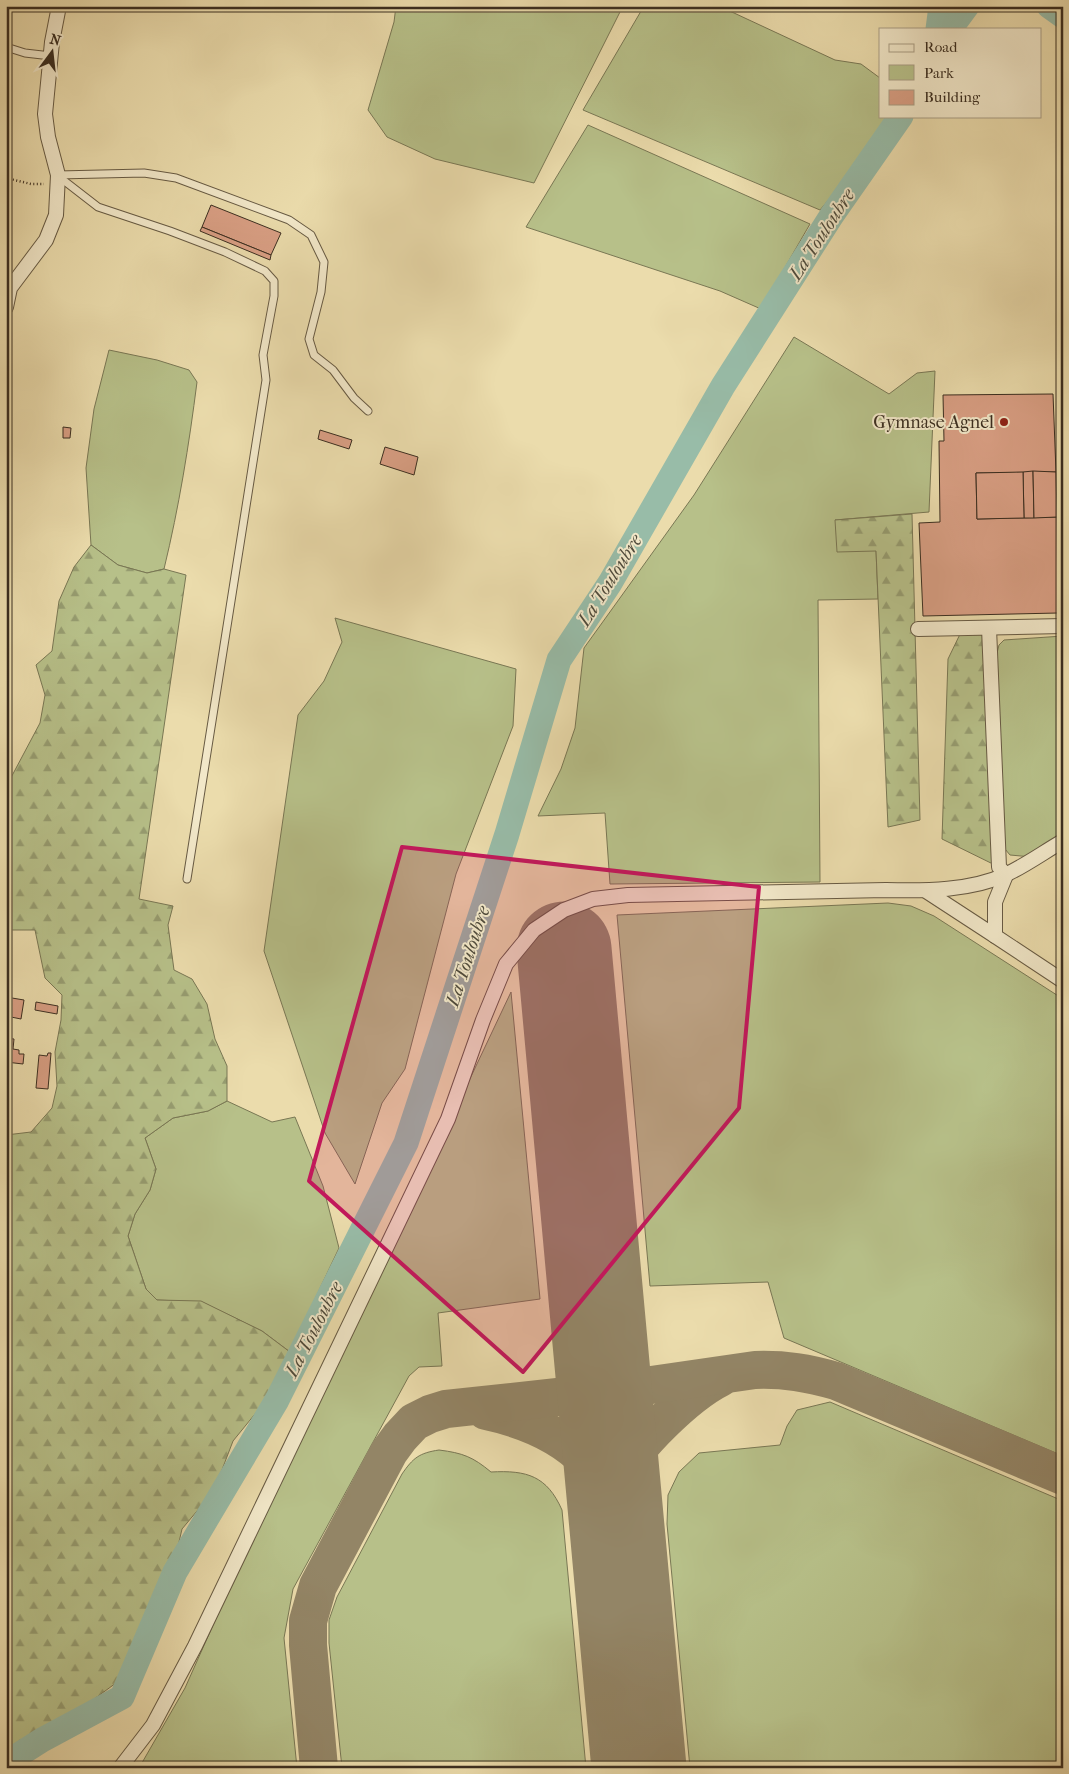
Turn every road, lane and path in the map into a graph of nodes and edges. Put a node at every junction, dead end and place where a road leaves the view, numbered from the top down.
1 (59, 6) edge
2 (6, 47) edge
3 (51, 56) junction
4 (6, 178) edge
5 (58, 180) junction
6 (6, 307) edge
7 (368, 411) dead end
8 (1063, 626) edge
9 (990, 628) junction
10 (918, 629) dead end
11 (1063, 841) edge
12 (1006, 875) junction
13 (187, 878) dead end
14 (926, 891) junction
15 (995, 936) junction
16 (1063, 981) edge
17 (120, 1768) edge

1 - 3 street
2 - 3 lane
3 - 5 street
4 - 5 path
5 - 6 street
5 - 7 lane
5 - 13 lane
8 - 9 street
9 - 10 street
9 - 12 street
11 - 12 street
12 - 14 street
12 - 15 street
14 - 15 street
14 - 17 street
15 - 16 street

